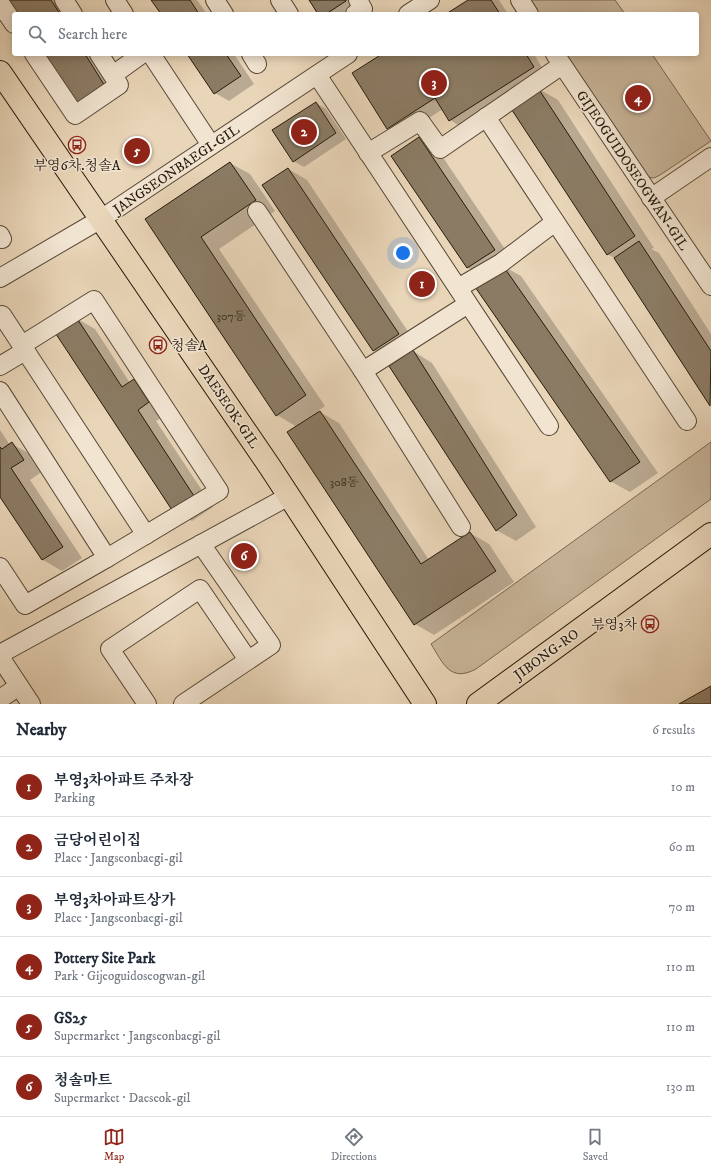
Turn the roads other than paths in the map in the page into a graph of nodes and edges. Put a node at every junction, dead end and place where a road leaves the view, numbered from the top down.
1 (64, 0) edge
2 (115, 0) edge
3 (215, 0) edge
4 (280, 0) edge
5 (358, 0) edge
6 (430, 0) edge
7 (520, 0) edge
8 (0, 3) edge
9 (72, 12) edge
10 (123, 12) edge
11 (223, 12) edge
12 (288, 12) edge
13 (358, 12) edge
14 (411, 12) edge
15 (528, 12) edge
16 (12, 21) edge
17 (35, 56) edge
18 (100, 56) edge
19 (139, 56) edge
20 (152, 56) edge
21 (345, 56) edge
22 (559, 60) edge
23 (0, 72) edge
24 (113, 75) junction
25 (317, 75) junction
26 (486, 117) junction
27 (211, 145) junction
28 (368, 153) junction
29 (710, 160) edge
30 (651, 198) junction
31 (256, 211) dead end
32 (101, 219) junction
33 (555, 222) junction
34 (0, 278) edge
35 (711, 286) edge
36 (458, 288) junction
37 (468, 304) junction
38 (2, 315) dead end
39 (23, 348) junction
40 (0, 366) edge
41 (363, 372) junction
42 (0, 391) edge
43 (687, 421) dead end
44 (549, 426) dead end
45 (289, 496) junction
46 (461, 527) dead end
47 (711, 534) edge
48 (146, 535) junction
49 (201, 544) junction
50 (107, 558) junction
51 (0, 567) edge
52 (0, 655) edge
53 (248, 660) junction
54 (19, 686) junction
55 (0, 698) edge
56 (31, 704) edge
57 (147, 704) edge
58 (183, 704) edge
59 (425, 704) edge
60 (478, 704) edge

1 - 9 street
2 - 10 street
3 - 11 street
4 - 12 street
5 - 13 street
6 - 14 street
7 - 15 street
8 - 16 street
17 - 24 street
18 - 24 street
19 - 24 street
20 - 27 street
21 - 25 street, JANGSEONBAEGI-GIL
22 - 26 street
22 - 30 street, GIJEOGUIDOSEOGWAN-GIL
23 - 32 main road, DAESEOK-GIL
25 - 27 street, JANGSEONBAEGI-GIL
25 - 28 street
26 - 28 street
26 - 33 street
27 - 32 street, JANGSEONBAEGI-GIL
28 - 36 street
29 - 30 street
30 - 35 street, GIJEOGUIDOSEOGWAN-GIL
31 - 41 street
32 - 34 street, JANGSEONBAEGI-GIL
32 - 45 main road, DAESEOK-GIL
33 - 36 street
33 - 43 street
36 - 37 street
37 - 41 street
37 - 44 street
38 - 39 street
39 - 40 street
39 - 48 street
39 - 48 street
41 - 46 street
42 - 50 street
45 - 49 street
45 - 59 main road, DAESEOK-GIL
47 - 60 main road, JIBONG-RO
48 - 50 street
49 - 52 street
49 - 53 street
50 - 51 street
52 - 54 street
53 - 57 street
53 - 58 street
54 - 55 street
54 - 56 street

